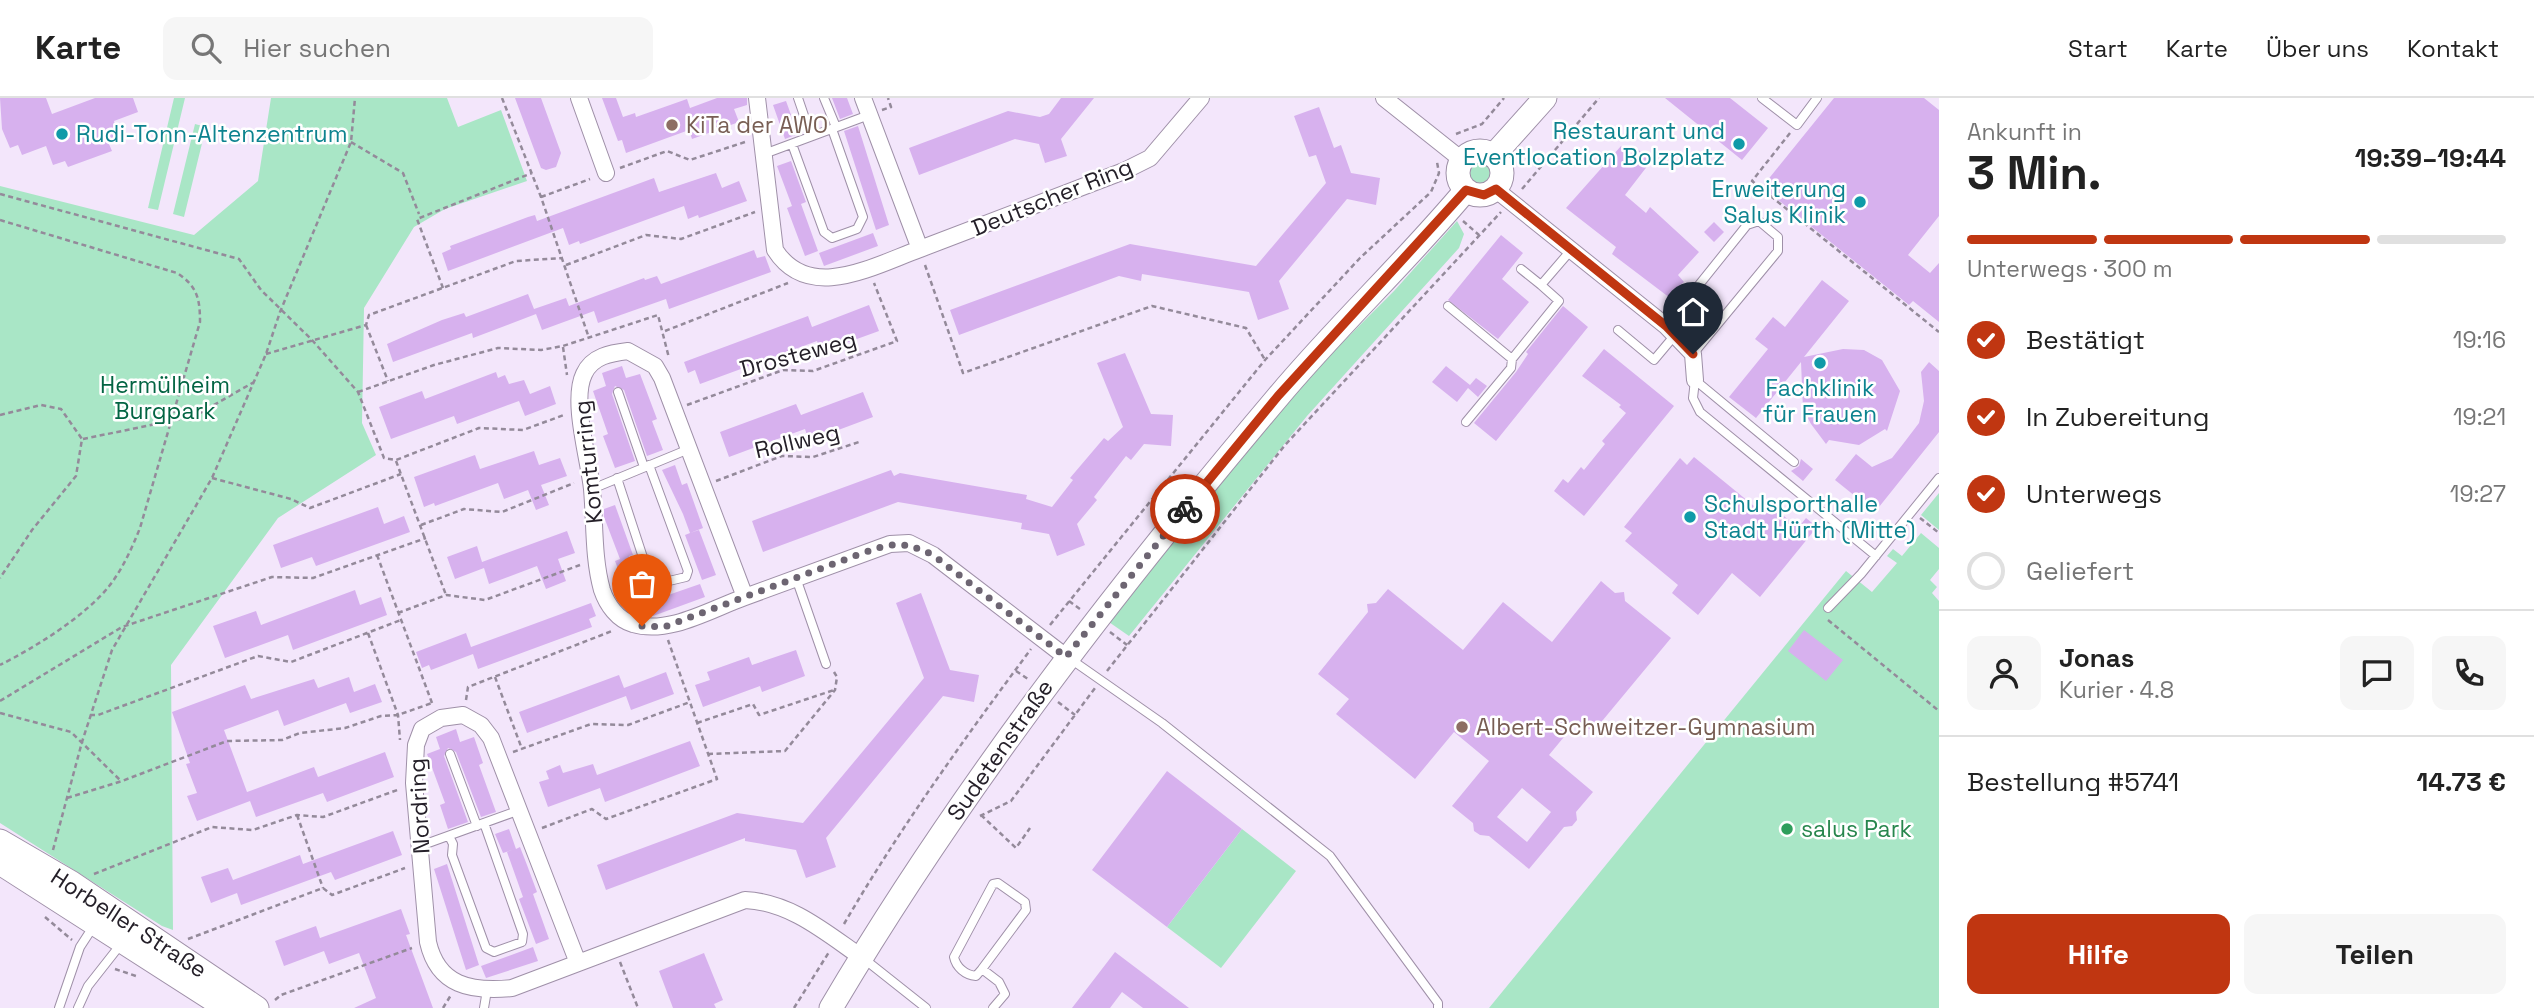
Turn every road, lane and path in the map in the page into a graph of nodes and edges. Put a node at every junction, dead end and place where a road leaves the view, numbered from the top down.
1 (355, 98) edge
2 (502, 98) edge
3 (579, 98) edge
4 (757, 98) edge
5 (798, 98) edge
6 (824, 98) edge
7 (863, 98) edge
8 (1201, 98) edge
9 (1384, 98) edge
10 (1504, 98) edge
11 (1545, 98) edge
12 (1599, 98) edge
13 (1762, 98) edge
14 (1817, 98) edge
15 (869, 114) junction
16 (1797, 125) junction
17 (834, 128) junction
18 (762, 135) junction
19 (811, 136) junction
20 (351, 142) junction
21 (792, 144) junction
22 (764, 154) junction
23 (1453, 154) junction
24 (1493, 156) junction
25 (532, 173) junction
26 (606, 173) junction
27 (1466, 190) junction
28 (0, 194) edge
29 (1503, 195) junction
30 (541, 197) junction
31 (769, 207) junction
32 (419, 215) junction
33 (0, 220) edge
34 (920, 249) junction
35 (1572, 249) junction
36 (563, 258) junction
37 (565, 265) junction
38 (869, 268) junction
39 (1521, 269) dead end
40 (797, 274) junction
41 (1541, 285) junction
42 (443, 288) junction
43 (1448, 306) dead end
44 (280, 312) junction
45 (366, 325) junction
46 (1618, 330) dead end
47 (1670, 330) junction
48 (1939, 332) edge
49 (590, 339) junction
50 (312, 341) junction
51 (266, 354) junction
52 (1693, 354) junction
53 (1512, 359) junction
54 (1265, 360) junction
55 (593, 361) junction
56 (1695, 380) junction
57 (388, 381) junction
58 (254, 382) junction
59 (359, 392) junction
60 (618, 392) dead end
61 (674, 410) junction
62 (0, 415) edge
63 (581, 416) junction
64 (173, 421) junction
65 (1466, 422) dead end
66 (82, 439) junction
67 (859, 442) dead end
68 (689, 449) junction
69 (396, 460) junction
70 (1794, 462) dead end
71 (646, 466) junction
72 (401, 474) junction
73 (212, 478) junction
74 (617, 478) junction
75 (1939, 478) edge
76 (591, 483) junction
77 (703, 486) junction
78 (1912, 511) junction
79 (421, 525) junction
80 (1939, 533) edge
81 (426, 538) junction
82 (377, 555) junction
83 (1876, 556) junction
84 (596, 559) junction
85 (0, 578) edge
86 (796, 578) junction
87 (446, 595) junction
88 (745, 597) junction
89 (1828, 608) joint
90 (398, 613) junction
91 (401, 620) junction
92 (632, 624) junction
93 (122, 627) junction
94 (664, 627) junction
95 (368, 633) junction
96 (1040, 637) junction
97 (1066, 657) junction
98 (826, 664) joint
99 (0, 665) edge
100 (495, 677) junction
101 (1101, 678) junction
102 (835, 690) junction
103 (0, 701) edge
104 (690, 702) junction
105 (432, 703) junction
106 (1939, 711) edge
107 (0, 713) edge
108 (90, 715) junction
109 (398, 715) junction
110 (463, 715) junction
111 (441, 718) junction
112 (697, 723) junction
113 (82, 742) junction
114 (522, 749) junction
115 (450, 754) dead end
116 (708, 754) junction
117 (500, 757) junction
118 (414, 777) junction
119 (121, 781) junction
120 (67, 798) junction
121 (520, 810) junction
122 (297, 815) junction
123 (981, 815) junction
124 (970, 822) dead end
125 (480, 825) junction
126 (1030, 828) dead end
127 (529, 833) junction
128 (450, 836) junction
129 (0, 841) edge
130 (52, 854) dead end
131 (421, 854) junction
132 (0, 863) edge
133 (72, 883) junction
134 (323, 888) junction
135 (49, 907) junction
136 (101, 916) junction
137 (130, 936) junction
138 (836, 939) junction
139 (428, 942) junction
140 (80, 947) junction
141 (615, 949) junction
142 (177, 953) junction
143 (861, 957) junction
144 (105, 962) junction
145 (578, 963) junction
146 (982, 969) junction
147 (147, 979) dead end
148 (487, 990) junction
149 (265, 1005) edge
150 (59, 1008) edge
151 (78, 1008) edge
152 (226, 1008) edge
153 (484, 1008) edge
154 (638, 1008) edge
155 (794, 1008) edge
156 (831, 1008) edge
157 (926, 1008) edge
158 (993, 1008) edge
159 (1438, 1008) edge

1 - 20 path
2 - 25 path
3 - 26 street
4 - 18 street
5 - 19 lane
6 - 17 lane
7 - 15 street
8 - 34 street, Deutscher Ring
9 - 23 street
10 - 23 path
11 - 24 street
12 - 29 path
13 - 16 lane
14 - 16 lane
15 - 17 lane
15 - 34 street
16 - 48 path
17 - 19 lane
17 - 21 lane
18 - 22 street
18 - 26 path
19 - 21 lane
20 - 32 path
20 - 44 path
21 - 22 lane
22 - 31 street
23 - 24 street
23 - 27 street
23 - 54 path
24 - 29 street
25 - 30 path
25 - 32 path
26 - 30 path
27 - 29 street
27 - 97 street, Sudetenstraße
28 - 44 path
29 - 35 street
29 - 101 path
30 - 36 path
31 - 37 path
31 - 40 street
32 - 42 path
33 - 64 path
34 - 38 street, Deutscher Ring
34 - 54 path
35 - 41 lane
35 - 47 street
36 - 37 path
36 - 42 path
37 - 49 path
38 - 40 street, Deutscher Ring
38 - 61 path, Drosteweg
39 - 41 lane
40 - 49 path
41 - 53 lane
42 - 45 path
43 - 53 lane
44 - 50 path
44 - 51 path
45 - 50 path
45 - 57 path
46 - 47 lane
47 - 52 street
47 - 52 lane
49 - 55 path
49 - 57 path
50 - 51 path
50 - 59 path
51 - 58 path
52 - 56 street
53 - 65 lane
54 - 96 path
55 - 61 street
55 - 63 street, Komturring
56 - 70 lane
56 - 83 lane
57 - 59 path
58 - 64 path
58 - 73 path
59 - 69 path
60 - 71 lane
61 - 68 street
62 - 66 path
63 - 69 path
63 - 76 street, Komturring
64 - 66 path
64 - 99 path
66 - 85 path
67 - 77 path, Rollweg
68 - 71 lane
68 - 77 street
69 - 72 path
71 - 74 lane
71 - 74 lane
72 - 73 path
72 - 79 path
73 - 93 path
74 - 76 lane
75 - 78 lane
76 - 79 path
76 - 84 street, Komturring
77 - 88 street
78 - 80 path
78 - 83 lane
79 - 81 path
81 - 82 path
81 - 87 path
82 - 90 path
82 - 93 path
83 - 89 lane
84 - 87 path
84 - 92 street, Komturring
86 - 88 street
86 - 96 street
86 - 98 lane
87 - 90 path
88 - 94 street
89 - 106 path
90 - 91 path
91 - 95 path
91 - 105 path
92 - 94 street
92 - 100 path
93 - 103 path
93 - 108 path
94 - 104 path
95 - 108 path
95 - 109 path
96 - 97 street
96 - 138 path
97 - 101 lane
97 - 143 street, Sudetenstraße
98 - 102 path
100 - 110 path
100 - 114 path
101 - 123 path
101 - 159 lane
102 - 112 path
102 - 116 path
104 - 112 path
104 - 114 path
105 - 109 path
105 - 111 path
107 - 113 path
108 - 113 path
109 - 118 path
109 - 119 path
110 - 111 street
110 - 117 street
111 - 118 street, Nordring
112 - 116 path
113 - 119 path
113 - 120 path
114 - 117 path
115 - 125 lane
116 - 127 path
117 - 121 street
118 - 122 path
118 - 131 street, Nordring
119 - 120 path
120 - 130 path
121 - 125 lane
121 - 127 street
122 - 133 path
122 - 134 path
123 - 124 path
123 - 126 path
125 - 128 lane
125 - 128 lane
127 - 145 street
128 - 131 lane
129 - 133 street, Horbeller Straße
131 - 134 path
131 - 139 street, Nordring
132 - 135 street, Horbeller Straße
133 - 136 street, Horbeller Straße
134 - 142 path
135 - 136 street, Horbeller Straße
135 - 140 path
136 - 137 street, Horbeller Straße
136 - 140 lane
137 - 142 street, Horbeller Straße
137 - 144 lane
137 - 152 street, Horbeller Straße
138 - 141 street, Nordring
138 - 143 street, Nordring
138 - 155 path
139 - 148 street, Nordring
139 - 149 path
140 - 150 lane
141 - 145 street, Nordring
141 - 154 path
142 - 149 street, Horbeller Straße
143 - 156 street, Sudetenstraße
143 - 157 lane
144 - 147 path
144 - 151 lane
145 - 148 street, Nordring
146 - 146 lane
146 - 158 lane
148 - 153 lane

